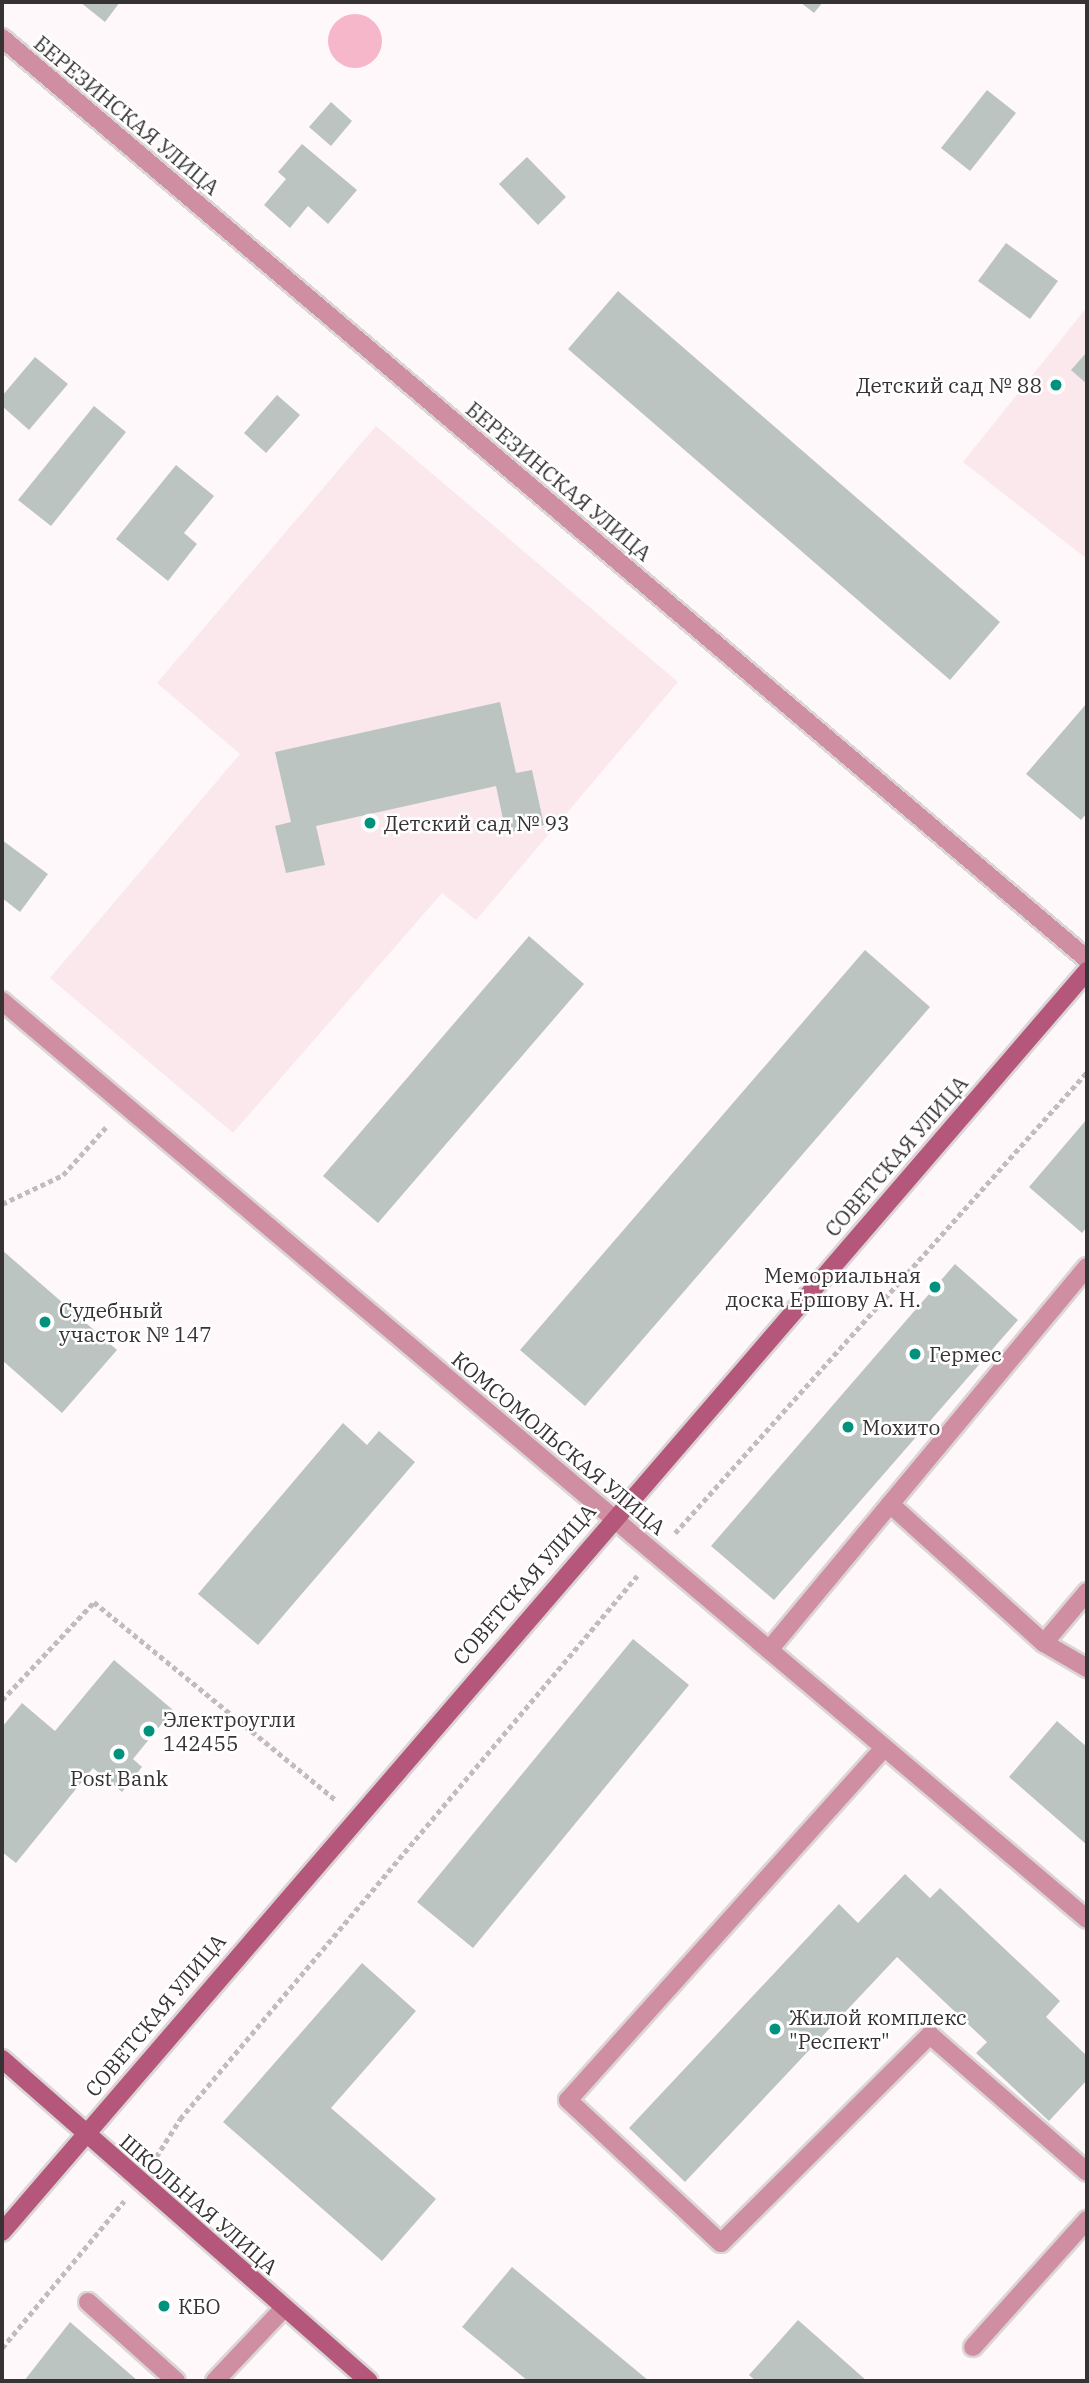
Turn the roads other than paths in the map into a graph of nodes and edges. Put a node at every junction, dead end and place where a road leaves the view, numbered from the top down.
1 (2, 38) edge
2 (1087, 959) edge
3 (1087, 971) edge
4 (2, 1001) edge
5 (1087, 1267) edge
6 (890, 1504) junction
7 (612, 1517) junction
8 (1087, 1592) edge
9 (1044, 1643) junction
10 (769, 1650) junction
11 (1087, 1668) edge
12 (884, 1748) junction
13 (1087, 1919) edge
14 (2, 2059) edge
15 (84, 2134) junction
16 (1087, 2172) edge
17 (1087, 2220) edge
18 (2, 2232) edge
19 (88, 2302) dead end
20 (284, 2308) junction
21 (973, 2347) dead end
22 (176, 2381) edge
23 (215, 2381) edge
24 (369, 2381) edge

1 - 2 street, БЕРЕЗИНСКАЯ УЛИЦА
3 - 7 street, СОВЕТСКАЯ УЛИЦА
4 - 7 street, КОМСОМОЛЬСКАЯ УЛИЦА
5 - 6 street
6 - 9 street
6 - 10 street
7 - 10 street, КОМСОМОЛЬСКАЯ УЛИЦА
7 - 15 street, СОВЕТСКАЯ УЛИЦА
8 - 9 street
9 - 11 street
10 - 12 street, КОМСОМОЛЬСКАЯ УЛИЦА
12 - 13 street, КОМСОМОЛЬСКАЯ УЛИЦА
12 - 16 street
14 - 15 street, ШКОЛЬНАЯ УЛИЦА
15 - 18 street, СОВЕТСКАЯ УЛИЦА
15 - 20 street, ШКОЛЬНАЯ УЛИЦА
17 - 21 street
19 - 22 street
20 - 23 street
20 - 24 street, ШКОЛЬНАЯ УЛИЦА

